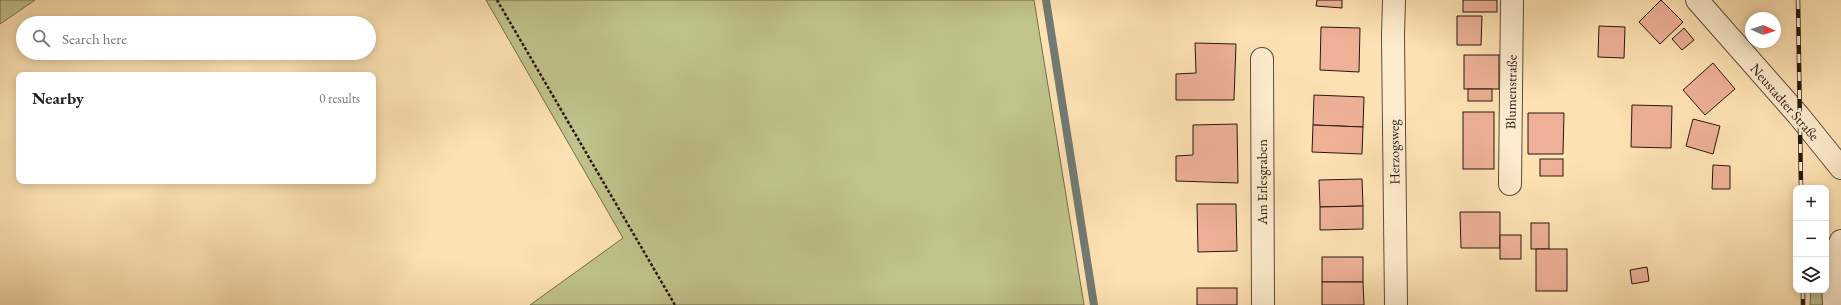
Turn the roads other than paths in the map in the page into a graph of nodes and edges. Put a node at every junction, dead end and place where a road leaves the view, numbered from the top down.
1 (1394, 0) edge
2 (1512, 0) edge
3 (1697, 0) edge
4 (1262, 59) dead end
5 (1841, 168) edge
6 (1510, 184) dead end
7 (1841, 241) edge
8 (1263, 305) edge
9 (1396, 305) edge
10 (1834, 305) edge

1 - 9 street, Herzogsweg
2 - 6 street, Blumenstraße
3 - 5 street, Neustadter Straße
4 - 8 street, Am Erlesgraben
7 - 10 street

